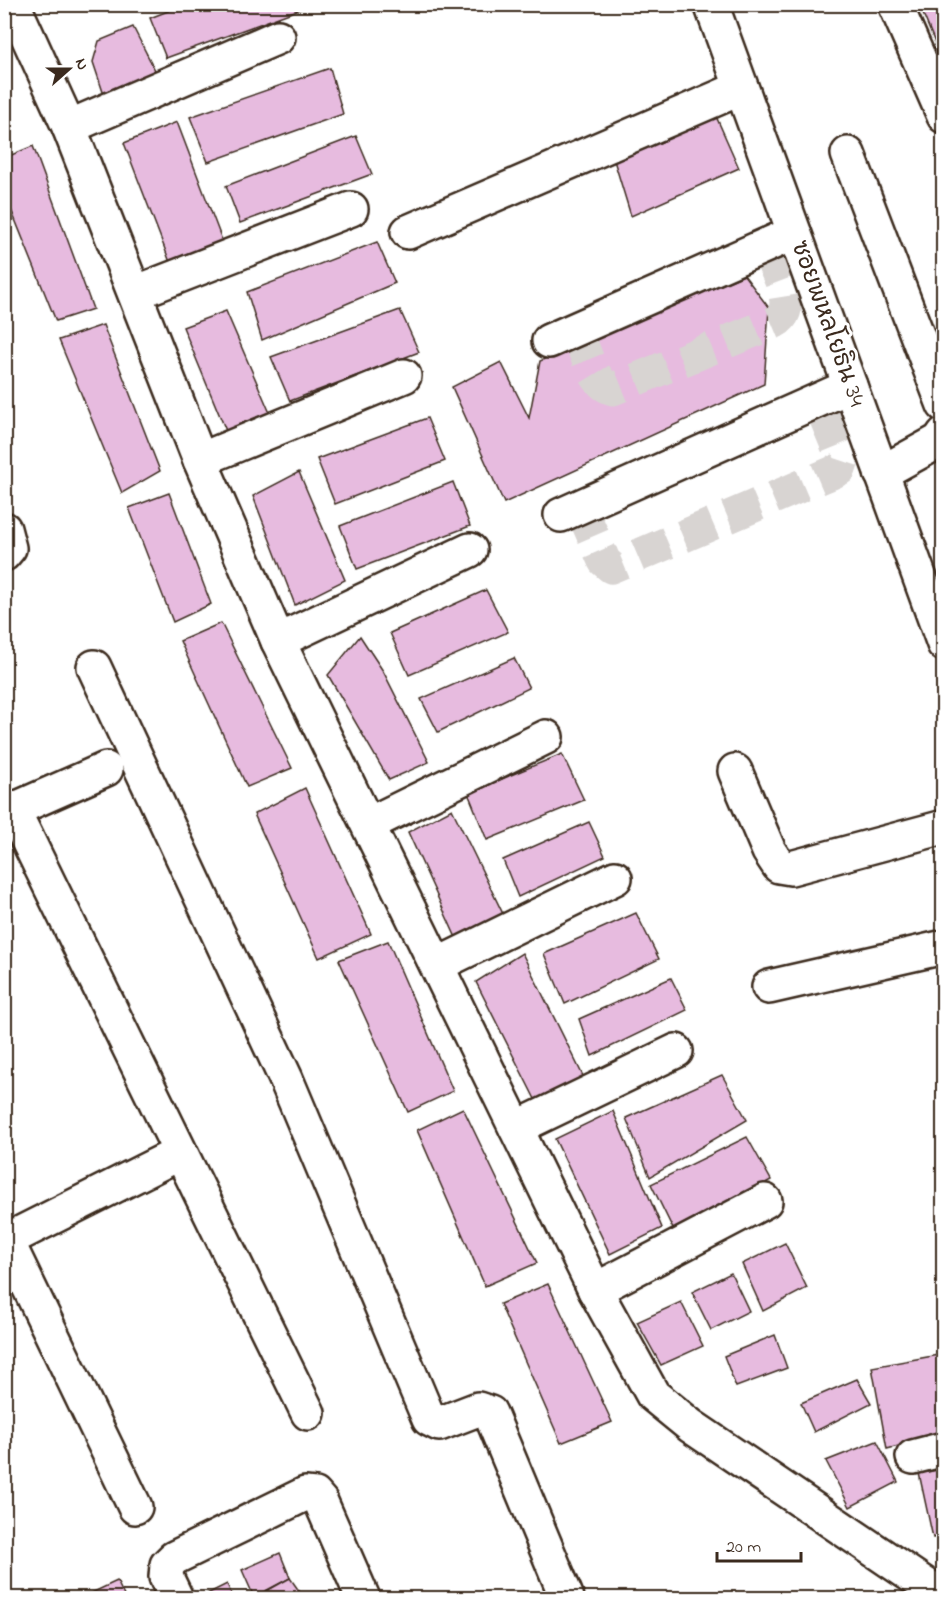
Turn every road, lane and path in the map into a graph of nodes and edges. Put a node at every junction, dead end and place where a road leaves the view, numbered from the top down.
1 (13, 4) edge
2 (711, 4) edge
3 (895, 4) edge
4 (278, 37) dead end
5 (741, 88) junction
6 (944, 116) edge
7 (69, 128) junction
8 (848, 154) dead end
9 (351, 209) dead end
10 (408, 232) dead end
11 (794, 233) junction
12 (135, 292) junction
13 (549, 341) dead end
14 (404, 376) dead end
15 (850, 386) junction
16 (944, 405) edge
17 (944, 434) edge
18 (200, 460) junction
19 (881, 473) junction
20 (561, 515) dead end
21 (4, 529) edge
22 (470, 550) dead end
23 (4, 554) edge
24 (278, 641) junction
25 (944, 644) edge
26 (94, 668) dead end
27 (546, 737) dead end
28 (106, 769) dead end
29 (735, 771) dead end
30 (9, 812) edge
31 (369, 824) junction
32 (944, 827) edge
33 (615, 879) dead end
34 (944, 947) edge
35 (437, 965) junction
36 (769, 987) dead end
37 (676, 1051) dead end
38 (516, 1128) junction
39 (180, 1152) junction
40 (765, 1201) dead end
41 (6, 1238) edge
42 (595, 1290) junction
43 (308, 1413) dead end
44 (135, 1507) dead end
45 (941, 1595) edge
46 (176, 1599) edge
47 (363, 1599) edge
48 (567, 1599) edge

1 - 7 street
2 - 5 street, ซอยพหลโยธิน 34
3 - 6 street
4 - 7 street
5 - 10 street
5 - 11 street, ซอยพหลโยธิน 34
7 - 12 street
8 - 16 street
9 - 12 street
11 - 13 street
11 - 15 street, ซอยพหลโยธิน 34
12 - 18 street
14 - 18 street
15 - 19 street, ซอยพหลโยธิน 34
15 - 20 street
17 - 19 street
18 - 24 street
19 - 25 street, ซอยพหลโยธิน 34
21 - 23 street
22 - 24 street
24 - 31 street
26 - 48 street
27 - 31 street
28 - 30 street
29 - 32 street
30 - 39 street
31 - 35 street
33 - 35 street
34 - 36 street
35 - 38 street
37 - 38 street
38 - 42 street
39 - 41 street
39 - 43 street
40 - 42 street
41 - 44 street
42 - 45 street
46 - 47 street

